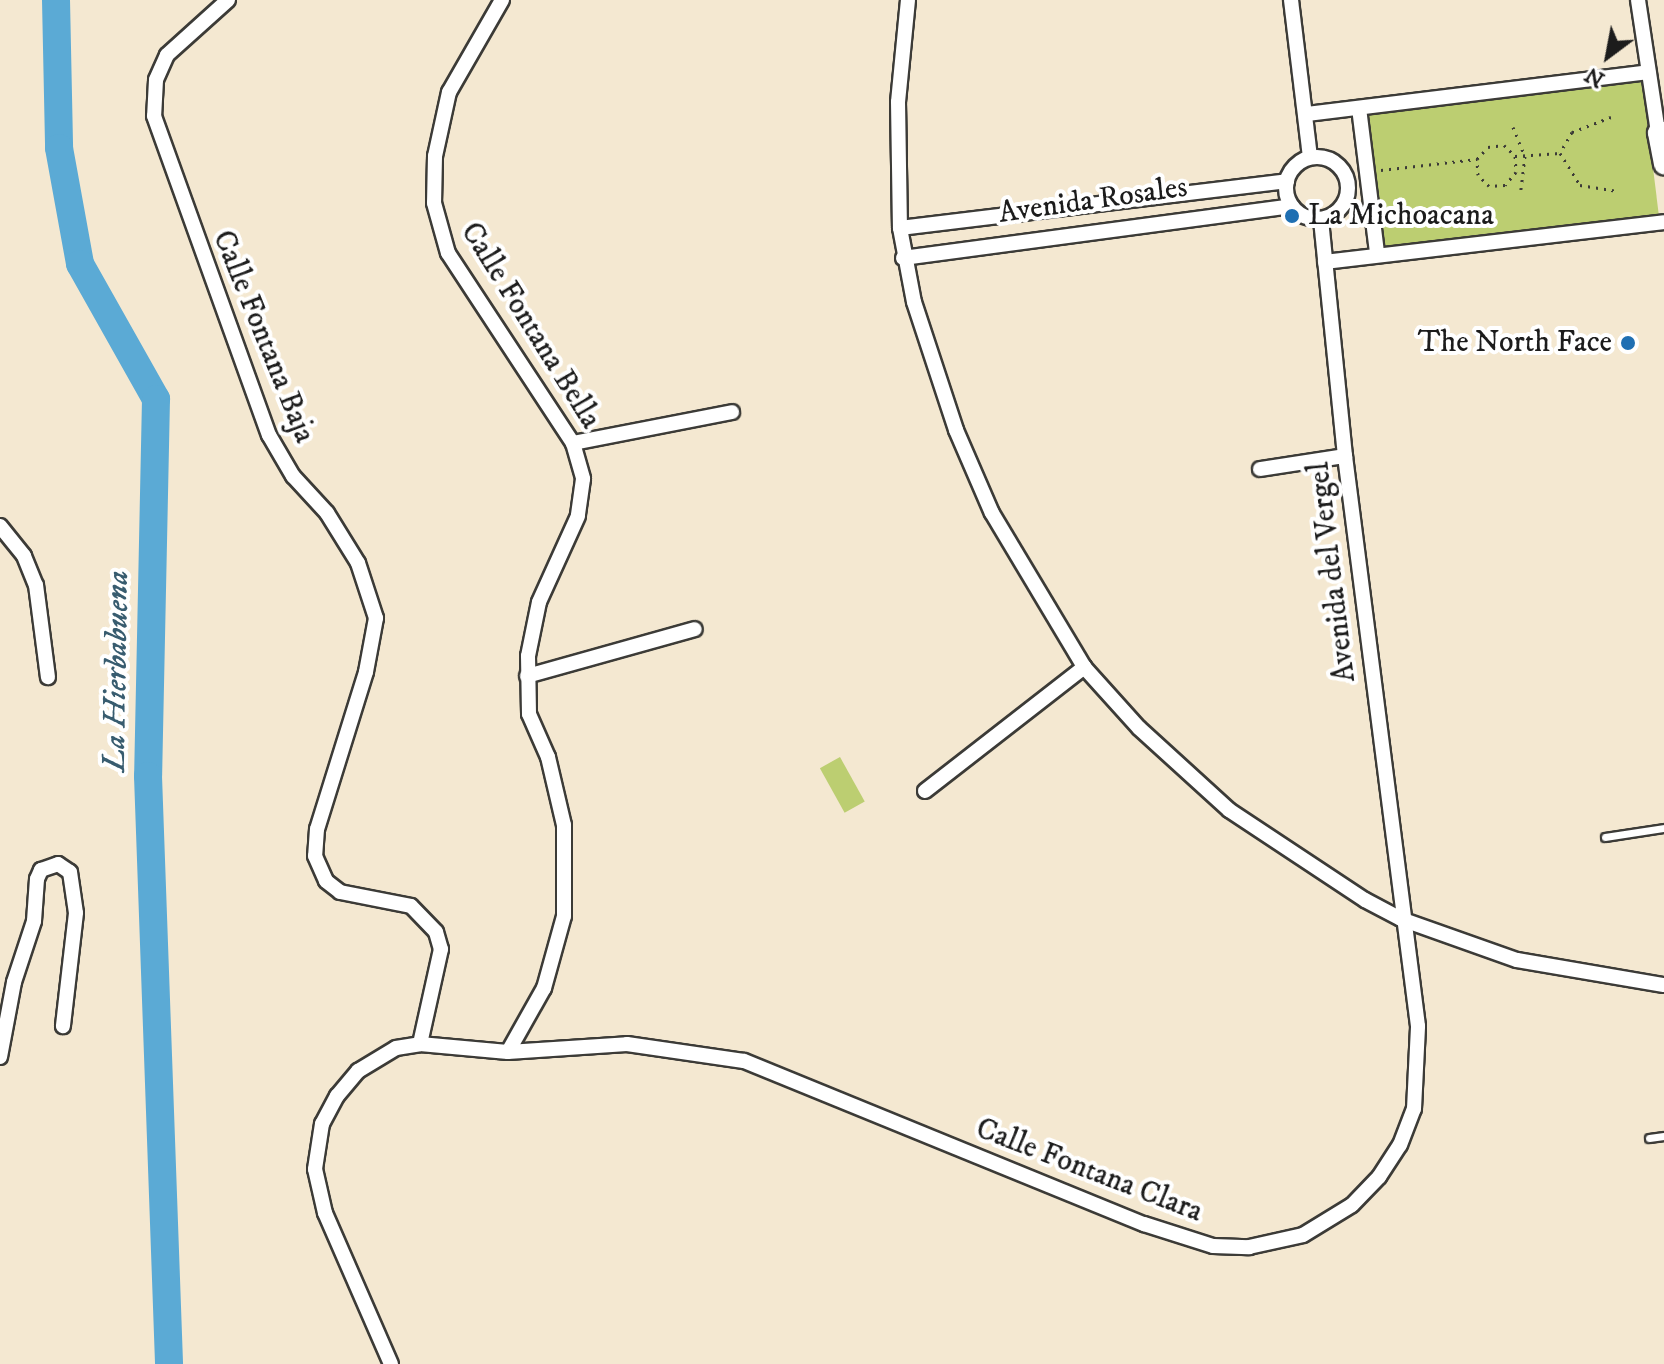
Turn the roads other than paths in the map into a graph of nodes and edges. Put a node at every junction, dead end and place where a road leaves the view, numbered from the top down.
1 (228, 0) edge
2 (502, 0) edge
3 (908, 0) edge
4 (1291, 0) edge
5 (1638, 0) edge
6 (1648, 72) junction
7 (1359, 108) junction
8 (1307, 114) junction
9 (1661, 132) edge
10 (1310, 157) junction
11 (1664, 164) edge
12 (1367, 176) junction
13 (1287, 181) junction
14 (1348, 184) junction
15 (1292, 206) junction
16 (1103, 207) junction
17 (1321, 219) junction
18 (1664, 222) edge
19 (900, 228) junction
20 (1106, 228) junction
21 (1377, 253) junction
22 (903, 258) junction
23 (1325, 262) junction
24 (732, 412) dead end
25 (573, 443) junction
26 (1345, 456) junction
27 (1260, 469) dead end
28 (0, 526) edge
29 (695, 629) dead end
30 (1084, 667) junction
31 (527, 676) junction
32 (48, 677) dead end
33 (925, 791) dead end
34 (1664, 828) edge
35 (1605, 837) dead end
36 (1401, 919) junction
37 (1664, 985) edge
38 (63, 1026) dead end
39 (420, 1044) junction
40 (508, 1052) junction
41 (0, 1057) edge
42 (1664, 1136) edge
43 (1649, 1138) dead end
44 (391, 1364) edge

1 - 39 street, Calle Fontana Baja
2 - 25 street, Calle Fontana Bella
3 - 19 street
4 - 8 street
5 - 6 street
6 - 7 street
6 - 9 street
7 - 8 street
7 - 12 street
8 - 10 street
9 - 11 street
10 - 13 street
10 - 14 street
12 - 14 street
12 - 21 street
13 - 15 street
13 - 16 street, Avenida Rosales
14 - 17 street
15 - 17 street
15 - 20 street, Avenida Rosales
16 - 19 street, Avenida Rosales
16 - 20 street
17 - 23 street, Avenida del Vergel
18 - 21 street
19 - 22 street
20 - 22 street, Avenida Rosales
21 - 23 street
22 - 30 street
23 - 26 street, Avenida del Vergel
24 - 25 street
25 - 31 street, Calle Fontana Bella
26 - 27 street
26 - 36 street, Avenida del Vergel
28 - 32 street
29 - 31 street
30 - 33 street
30 - 36 street
31 - 40 street, Calle Fontana Bella
34 - 35 lane
36 - 37 street
36 - 40 street, Calle Fontana Clara
38 - 41 street
39 - 40 street
39 - 44 street
42 - 43 lane

